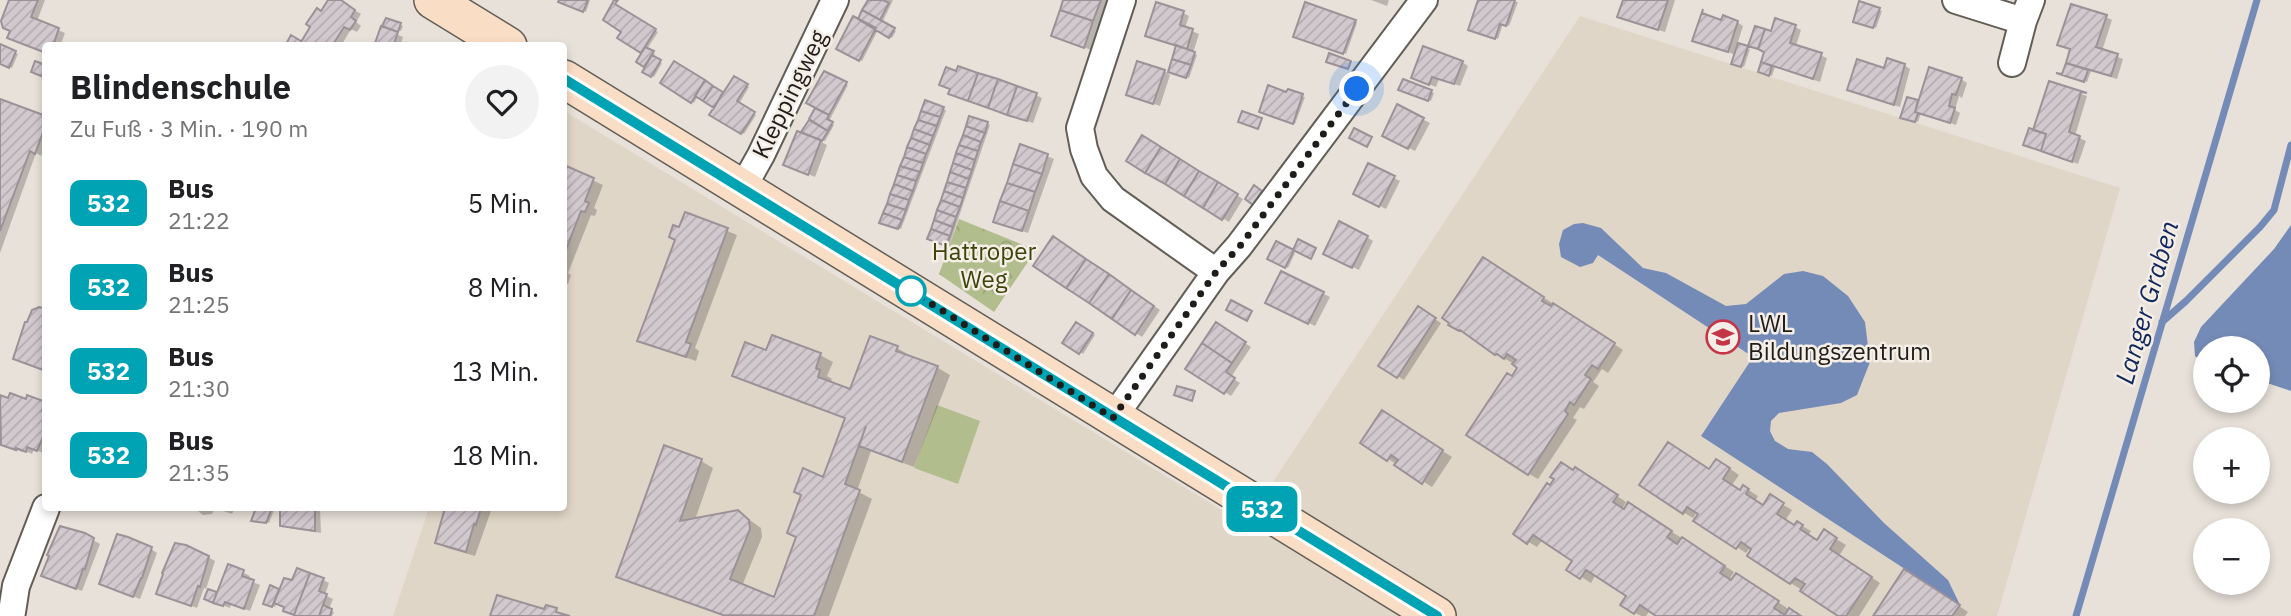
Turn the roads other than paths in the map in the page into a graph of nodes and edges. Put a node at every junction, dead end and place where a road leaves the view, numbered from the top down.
1 (433, 0) edge
2 (835, 0) edge
3 (1122, 0) edge
4 (1424, 0) edge
5 (1956, 0) edge
6 (2027, 11) edge
7 (501, 42) edge
8 (2012, 62) dead end
9 (567, 81) edge
10 (743, 187) junction
11 (1216, 272) junction
12 (1113, 418) junction
13 (45, 511) edge
14 (16, 613) edge
15 (1437, 616) edge

1 - 7 main road
2 - 10 street, Kleppingweg
3 - 11 street
4 - 11 street
5 - 6 street
6 - 8 street
9 - 10 main road
10 - 12 main road
11 - 12 street
12 - 15 main road
13 - 14 street

